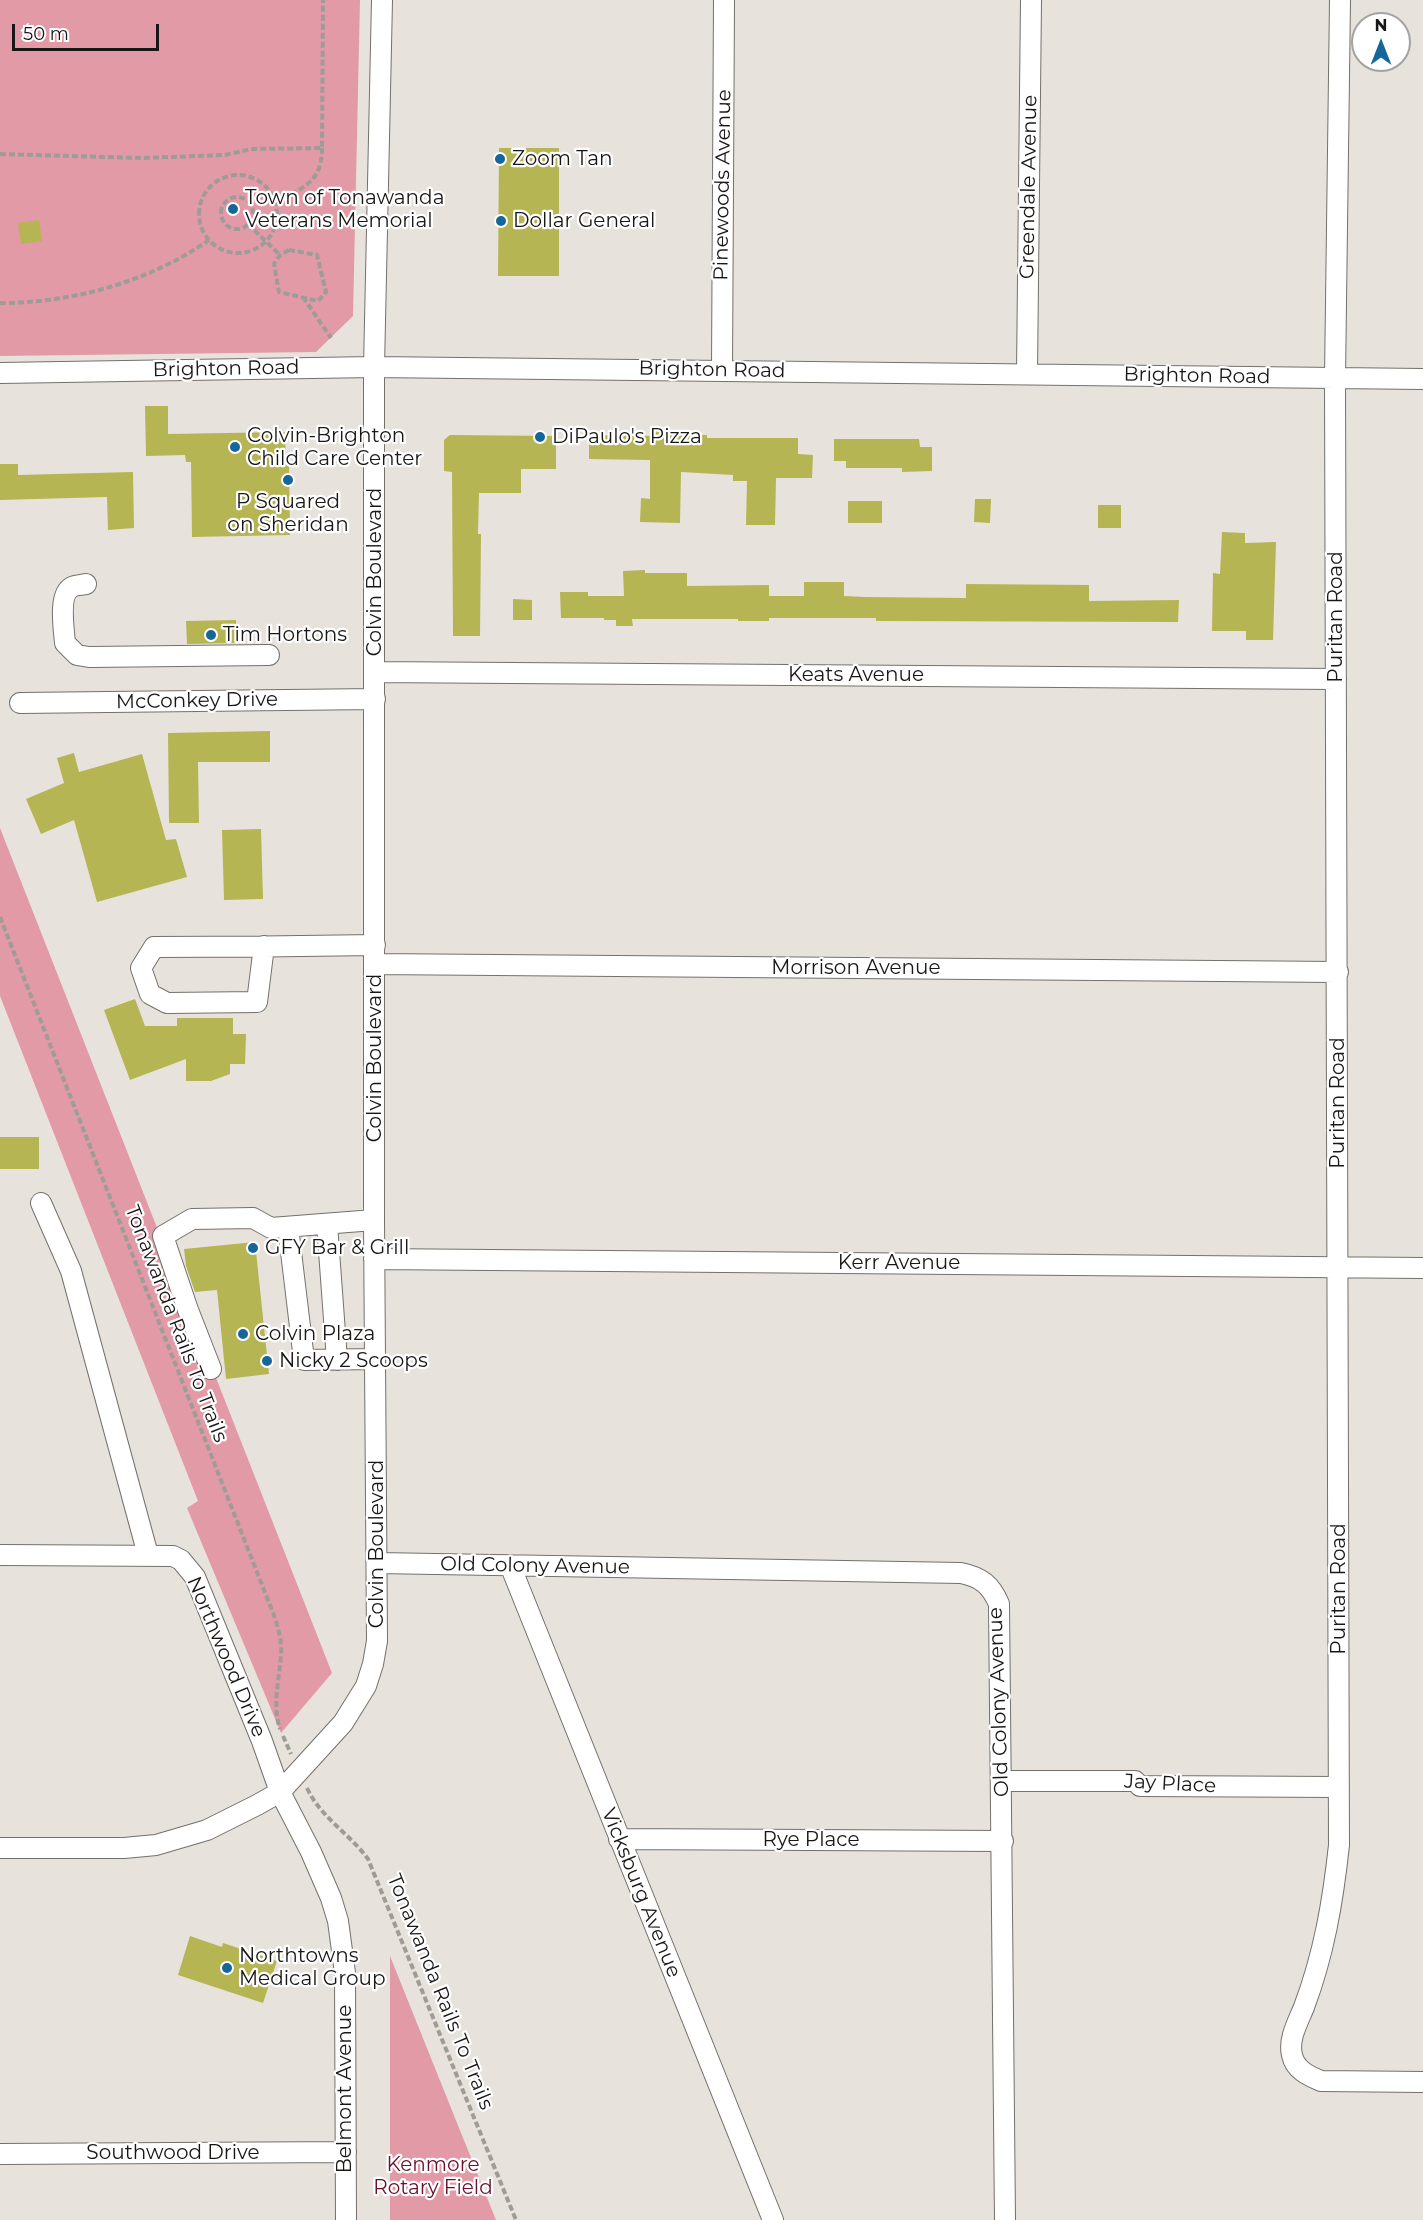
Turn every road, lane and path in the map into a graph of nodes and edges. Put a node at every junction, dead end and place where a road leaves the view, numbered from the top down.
1 (323, 0) edge
2 (382, 0) edge
3 (724, 0) edge
4 (1031, 0) edge
5 (1340, 0) edge
6 (322, 148) junction
7 (0, 154) edge
8 (274, 200) junction
9 (249, 224) junction
10 (209, 240) junction
11 (265, 241) junction
12 (280, 255) junction
13 (303, 297) junction
14 (0, 303) edge
15 (331, 338) dead end
16 (374, 367) junction
17 (722, 370) junction
18 (0, 373) edge
19 (1027, 373) junction
20 (1335, 378) junction
21 (1423, 379) edge
22 (86, 584) dead end
23 (269, 655) dead end
24 (375, 672) junction
25 (1336, 679) junction
26 (375, 699) junction
27 (20, 704) dead end
28 (0, 917) edge
29 (264, 946) junction
30 (375, 955) junction
31 (1338, 972) junction
32 (41, 1203) dead end
33 (374, 1220) junction
34 (327, 1224) junction
35 (288, 1227) junction
36 (375, 1259) junction
37 (1338, 1267) junction
38 (1423, 1268) edge
39 (375, 1359) junction
40 (337, 1360) junction
41 (211, 1369) dead end
42 (0, 1555) edge
43 (148, 1555) junction
44 (377, 1563) junction
45 (510, 1565) junction
46 (288, 1748) dead end
47 (1002, 1781) junction
48 (1339, 1787) junction
49 (280, 1792) junction
50 (309, 1792) dead end
51 (620, 1839) junction
52 (1003, 1841) junction
53 (0, 1848) edge
54 (1423, 2082) edge
55 (346, 2152) junction
56 (0, 2154) edge
57 (346, 2220) edge
58 (516, 2220) edge
59 (773, 2220) edge
60 (1005, 2220) edge

1 - 6 path
2 - 16 street, Colvin Boulevard
3 - 17 street, Pinewoods Avenue
4 - 19 street, Greendale Avenue
5 - 20 street, Puritan Road
6 - 7 path
6 - 8 path
8 - 10 path
8 - 11 path
9 - 9 path
9 - 11 path
10 - 11 path
10 - 14 path
11 - 12 path
12 - 13 path
12 - 13 path
13 - 15 path
16 - 17 street, Brighton Road
16 - 18 street, Brighton Road
16 - 24 street, Colvin Boulevard
17 - 19 street, Brighton Road
19 - 20 street, Brighton Road
20 - 21 street, Brighton Road
20 - 25 street, Puritan Road
22 - 23 street
24 - 25 street, Keats Avenue
24 - 26 street, Colvin Boulevard
25 - 31 street, Puritan Road
26 - 27 street, McConkey Drive
26 - 30 street, Colvin Boulevard
28 - 46 path, Tonawanda Rails To Trails
29 - 29 street, Morrison Avenue
29 - 30 street, Morrison Avenue
30 - 31 street, Morrison Avenue
30 - 33 street, Colvin Boulevard
31 - 37 street, Puritan Road
32 - 43 street
33 - 34 street
33 - 36 street, Colvin Boulevard
34 - 35 street
34 - 40 street
35 - 40 street
35 - 41 street
36 - 37 street, Kerr Avenue
36 - 39 street, Colvin Boulevard
37 - 38 street, Kerr Avenue
37 - 48 street, Puritan Road
39 - 40 street
39 - 44 street, Colvin Boulevard
42 - 43 street, Northwood Drive
43 - 49 street, Northwood Drive
44 - 45 street, Old Colony Avenue
44 - 49 street, Colvin Boulevard
45 - 47 street, Old Colony Avenue
45 - 51 street, Vicksburg Avenue
47 - 48 street, Jay Place
47 - 52 street, Old Colony Avenue
48 - 54 street, Puritan Road
49 - 53 street, Colvin Boulevard
49 - 55 street, Belmont Avenue
50 - 58 path, Tonawanda Rails To Trails
51 - 52 street, Rye Place
51 - 59 street, Vicksburg Avenue
52 - 60 street, Old Colony Avenue
55 - 56 street, Southwood Drive
55 - 57 street, Belmont Avenue

